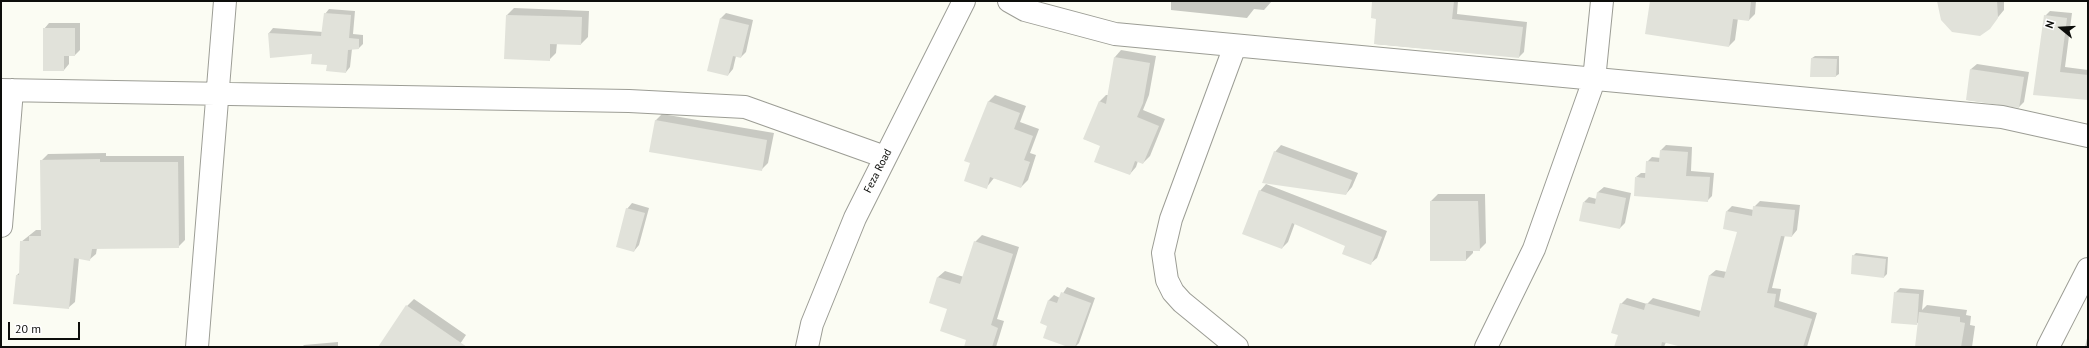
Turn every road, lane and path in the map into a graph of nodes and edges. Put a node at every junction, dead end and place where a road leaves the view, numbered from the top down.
1 (225, 1) edge
2 (964, 1) edge
3 (1009, 1) edge
4 (1602, 1) edge
5 (1235, 46) junction
6 (1594, 80) junction
7 (6, 90) edge
8 (217, 93) junction
9 (2088, 136) edge
10 (886, 157) junction
11 (1, 226) edge
12 (2088, 270) edge
13 (197, 347) edge
14 (807, 347) edge
15 (1237, 347) edge
16 (1486, 347) edge
17 (2048, 347) edge

1 - 8 street
2 - 10 street, Feza Road
3 - 5 street
4 - 6 street
5 - 6 street
5 - 15 street
6 - 9 street
6 - 16 street
7 - 8 street
7 - 11 street
8 - 10 street
8 - 13 street
10 - 14 street, Feza Road
12 - 17 street

